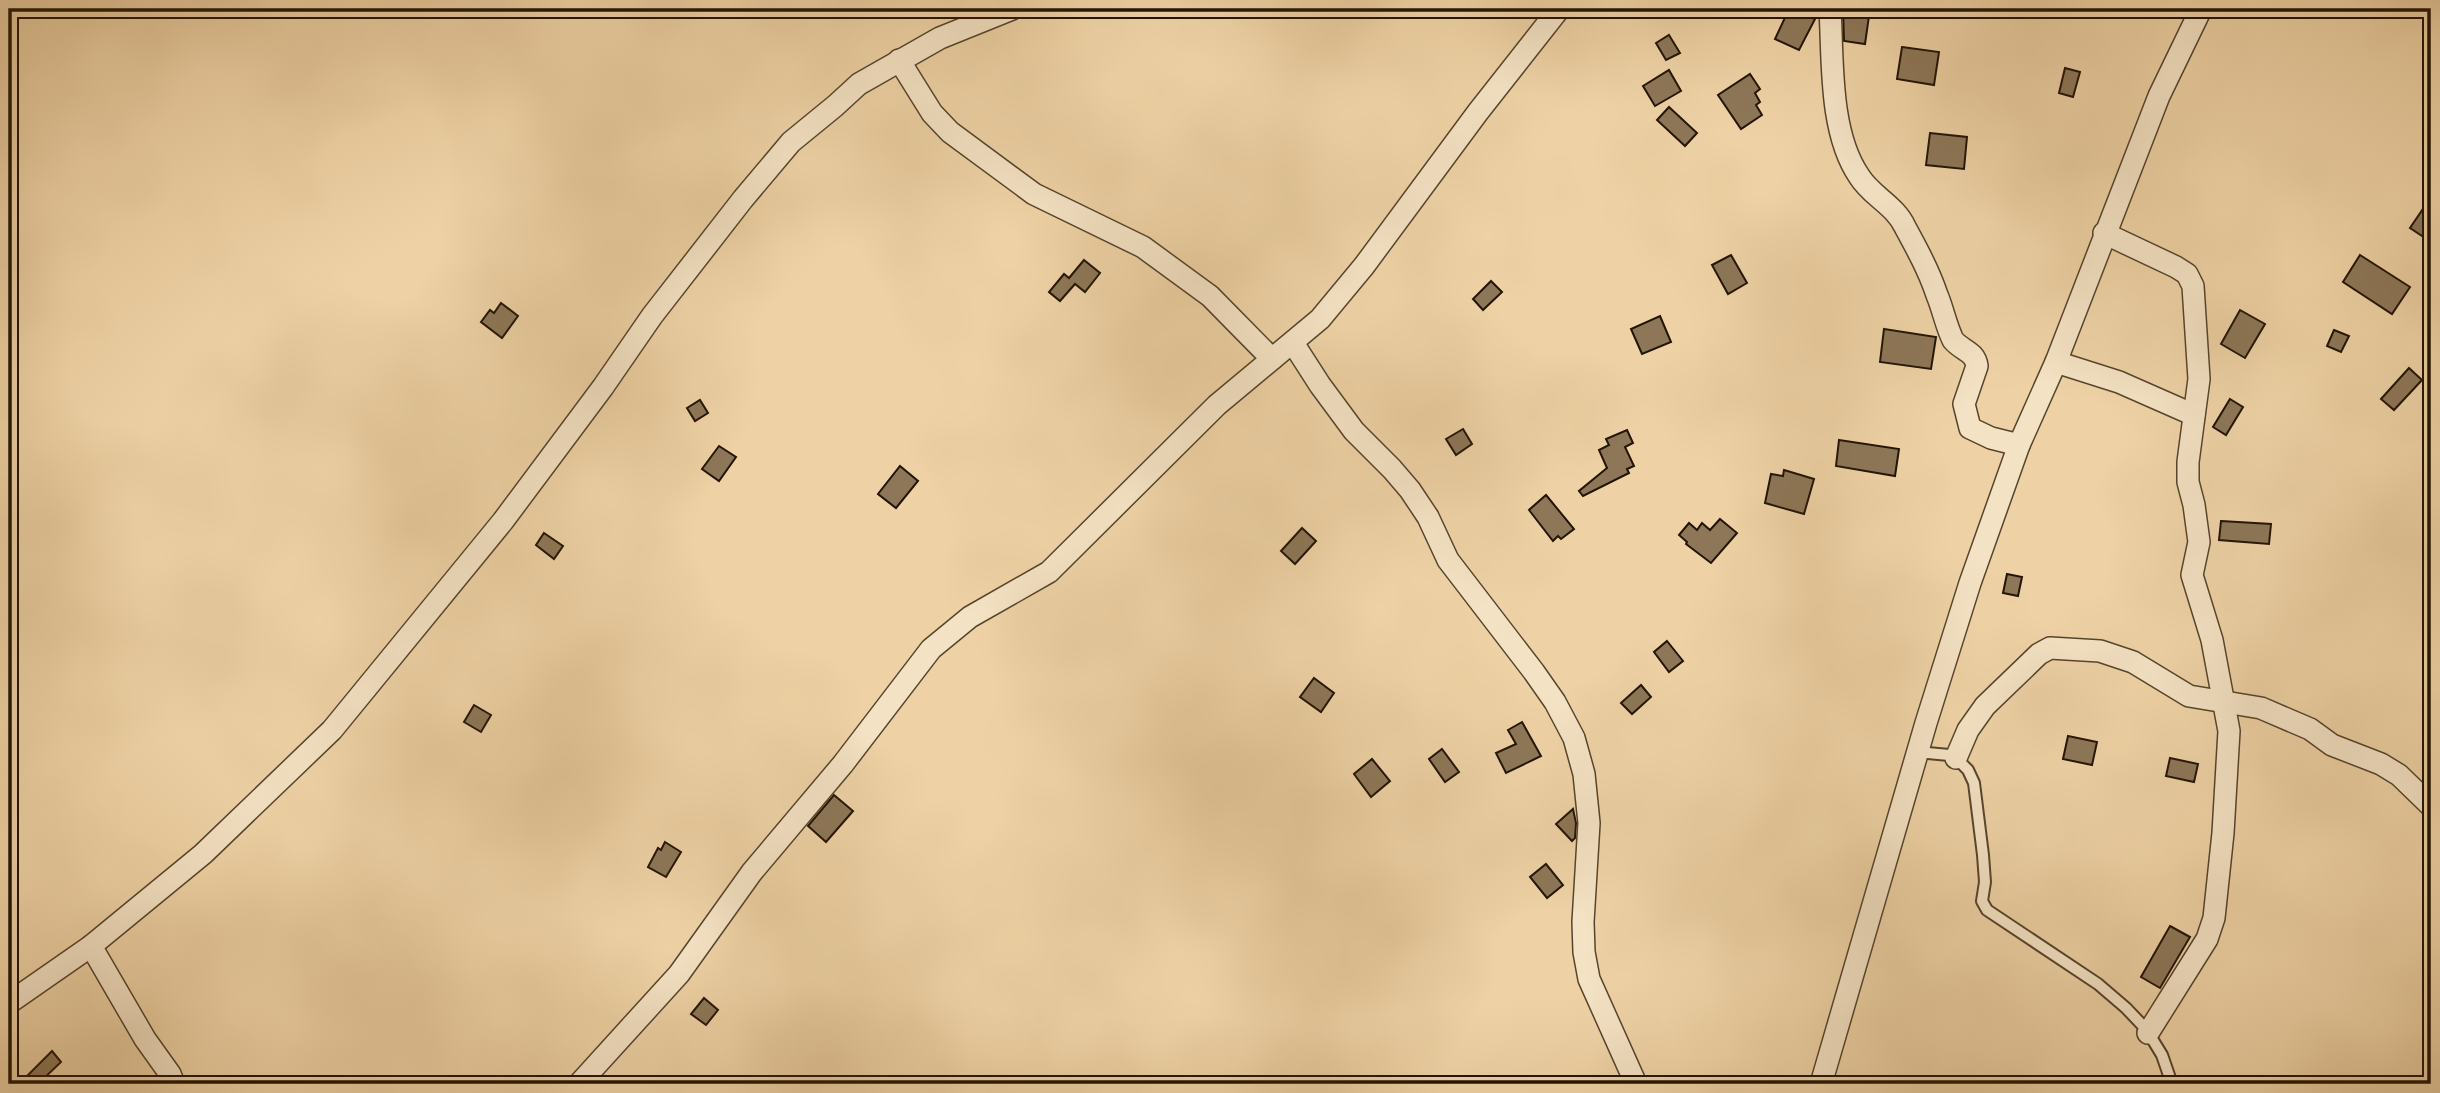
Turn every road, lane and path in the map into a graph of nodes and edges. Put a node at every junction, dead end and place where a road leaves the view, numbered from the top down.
1 (1013, 9) edge
2 (1559, 9) edge
3 (1830, 9) edge
4 (2201, 9) edge
5 (900, 60) junction
6 (2104, 233) junction
7 (1293, 343) junction
8 (1272, 359) junction
9 (2056, 362) junction
10 (2194, 415) junction
11 (2019, 445) junction
12 (2224, 704) junction
13 (1917, 752) junction
14 (1955, 758) junction
15 (2431, 806) edge
16 (91, 946) junction
17 (9, 1003) edge
18 (2148, 1033) junction
19 (174, 1084) edge
20 (579, 1084) edge
21 (1636, 1084) edge
22 (1821, 1084) edge
23 (2172, 1084) edge

1 - 5 street
2 - 7 street
3 - 11 street
4 - 6 street
5 - 8 street
5 - 16 street
6 - 9 street
6 - 10 street
7 - 8 street
7 - 21 street
8 - 20 street
9 - 10 street
9 - 11 street
10 - 12 street
11 - 13 street
12 - 14 street
12 - 15 street
12 - 18 street
13 - 14 lane
13 - 22 street
14 - 18 lane
16 - 17 street
16 - 19 street
18 - 23 lane

